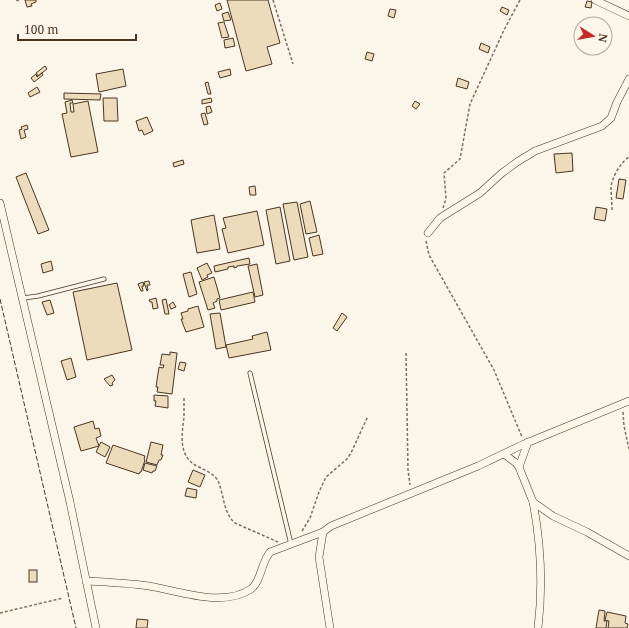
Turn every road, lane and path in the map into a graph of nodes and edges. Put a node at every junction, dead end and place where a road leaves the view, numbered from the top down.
1 (16, 0) edge
2 (273, 0) edge
3 (520, 0) edge
4 (595, 0) edge
5 (20, 1) dead end
6 (629, 16) edge
7 (293, 64) dead end
8 (629, 79) edge
9 (629, 157) edge
10 (0, 203) edge
11 (612, 210) dead end
12 (440, 218) junction
13 (428, 233) joint
14 (104, 279) dead end
15 (23, 298) junction
16 (406, 353) dead end
17 (250, 373) dead end
18 (184, 398) dead end
19 (626, 402) edge
20 (368, 416) dead end
21 (526, 443) junction
22 (629, 449) edge
23 (504, 454) junction
24 (519, 467) junction
25 (411, 493) junction
26 (533, 502) junction
27 (323, 532) junction
28 (291, 544) junction
29 (629, 556) edge
30 (86, 581) junction
31 (63, 598) dead end
32 (0, 613) edge
33 (96, 628) edge
34 (330, 628) edge
35 (538, 628) edge

1 - 5 path
2 - 7 path
3 - 12 path
4 - 6 street
8 - 12 street
9 - 11 path
10 - 15 street
12 - 13 street
13 - 21 path
14 - 15 lane
15 - 30 street
16 - 25 path
17 - 28 lane
18 - 28 path
19 - 21 street
19 - 22 path
20 - 28 path
21 - 23 street
21 - 24 street
23 - 24 street
23 - 25 street
24 - 26 street
25 - 27 street
26 - 29 street
26 - 35 street
27 - 28 street
27 - 34 street
28 - 30 street
30 - 33 street
31 - 32 path

